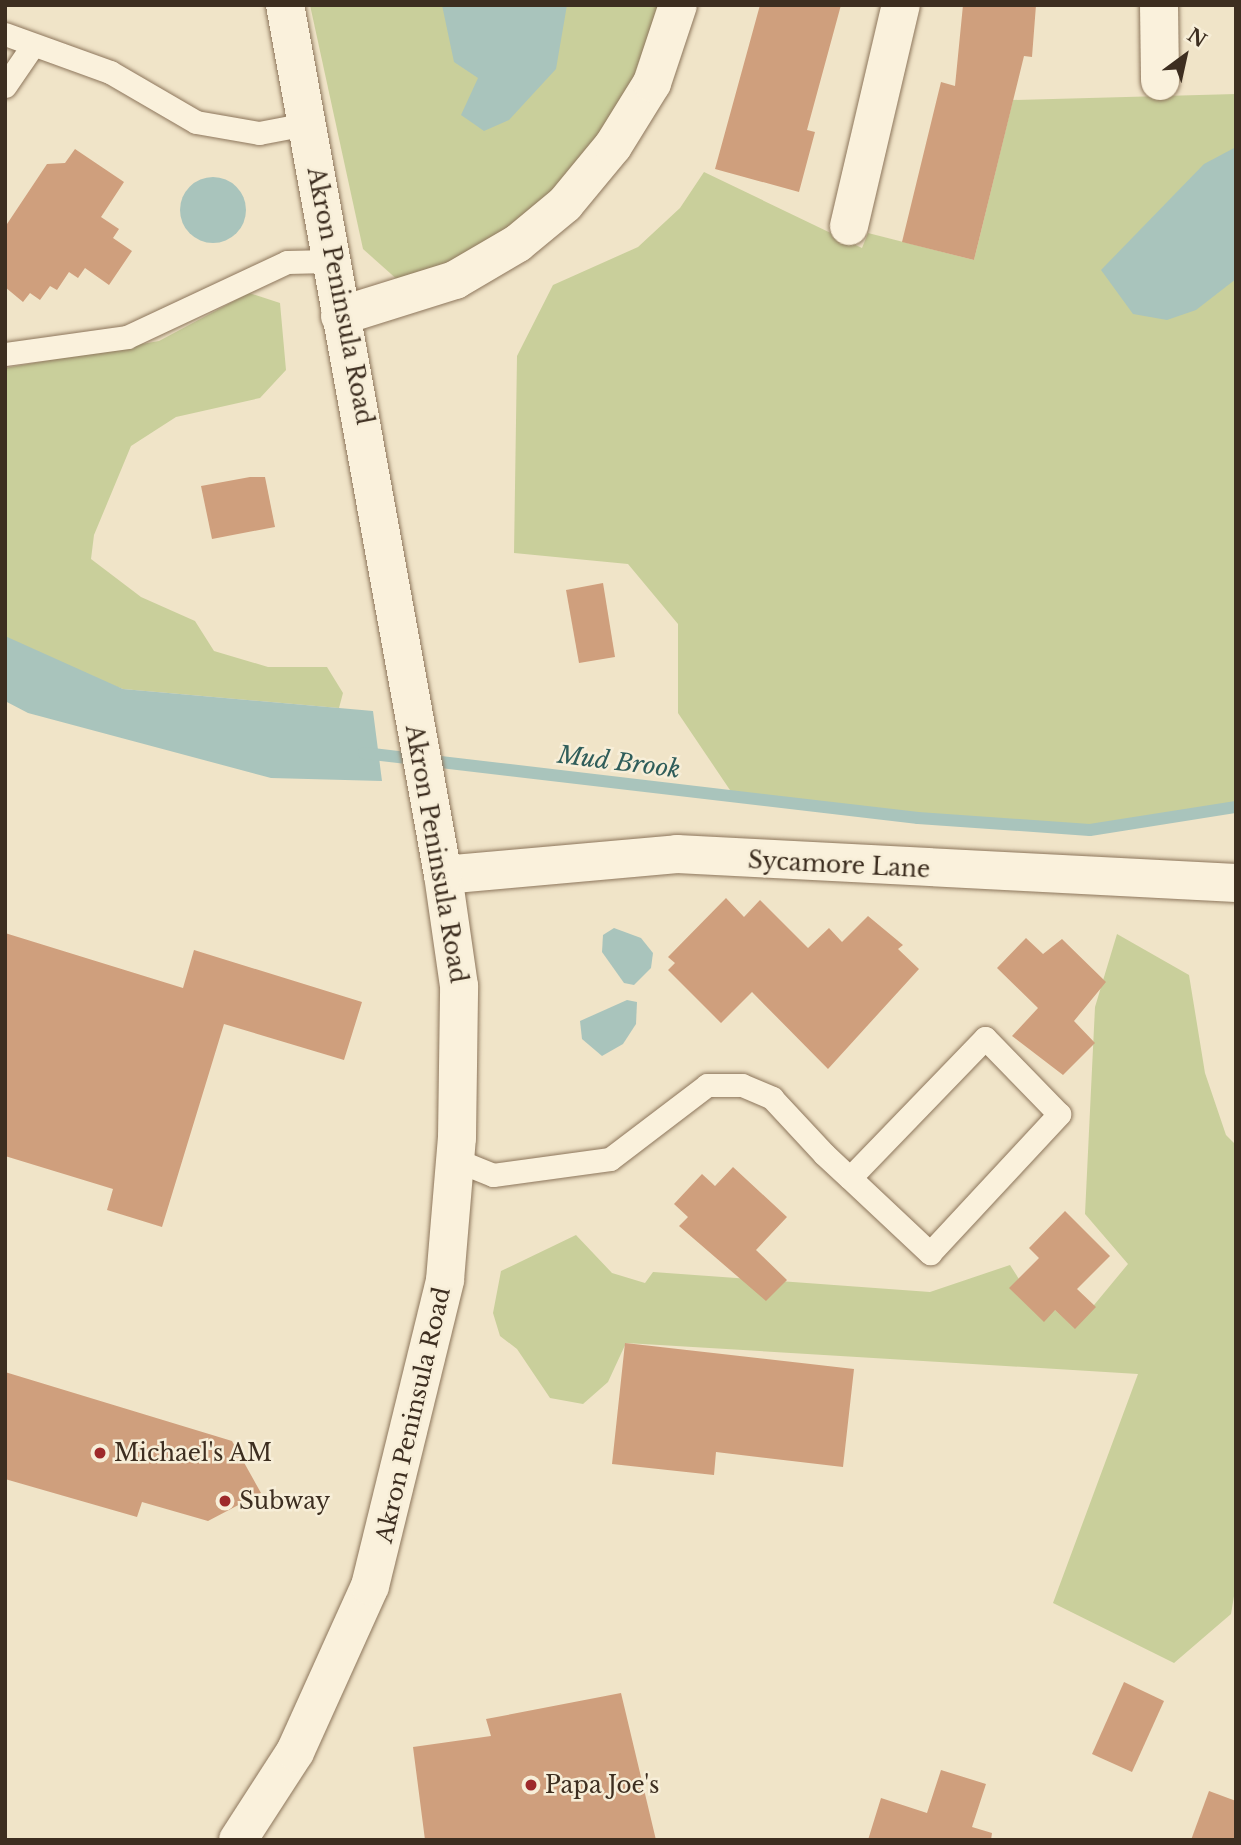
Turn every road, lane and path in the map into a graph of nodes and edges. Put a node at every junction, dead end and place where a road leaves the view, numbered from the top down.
1 (285, 5) edge
2 (678, 5) edge
3 (901, 5) edge
4 (1160, 5) edge
5 (5, 34) edge
6 (31, 48) junction
7 (1160, 81) dead end
8 (5, 86) edge
9 (306, 124) junction
10 (849, 226) dead end
11 (329, 261) junction
12 (340, 316) junction
13 (5, 354) edge
14 (443, 874) junction
15 (1236, 883) edge
16 (456, 1160) junction
17 (850, 1178) junction
18 (238, 1840) edge

1 - 9 street, Akron Peninsula Road
2 - 12 street
3 - 10 street
4 - 7 street
5 - 6 lane
6 - 8 lane
6 - 9 lane
9 - 11 street, Akron Peninsula Road
11 - 12 street, Akron Peninsula Road
11 - 13 lane
12 - 14 street, Akron Peninsula Road
14 - 15 street, Sycamore Lane
14 - 16 street, Akron Peninsula Road
16 - 17 lane
16 - 18 street, Akron Peninsula Road
17 - 17 lane

